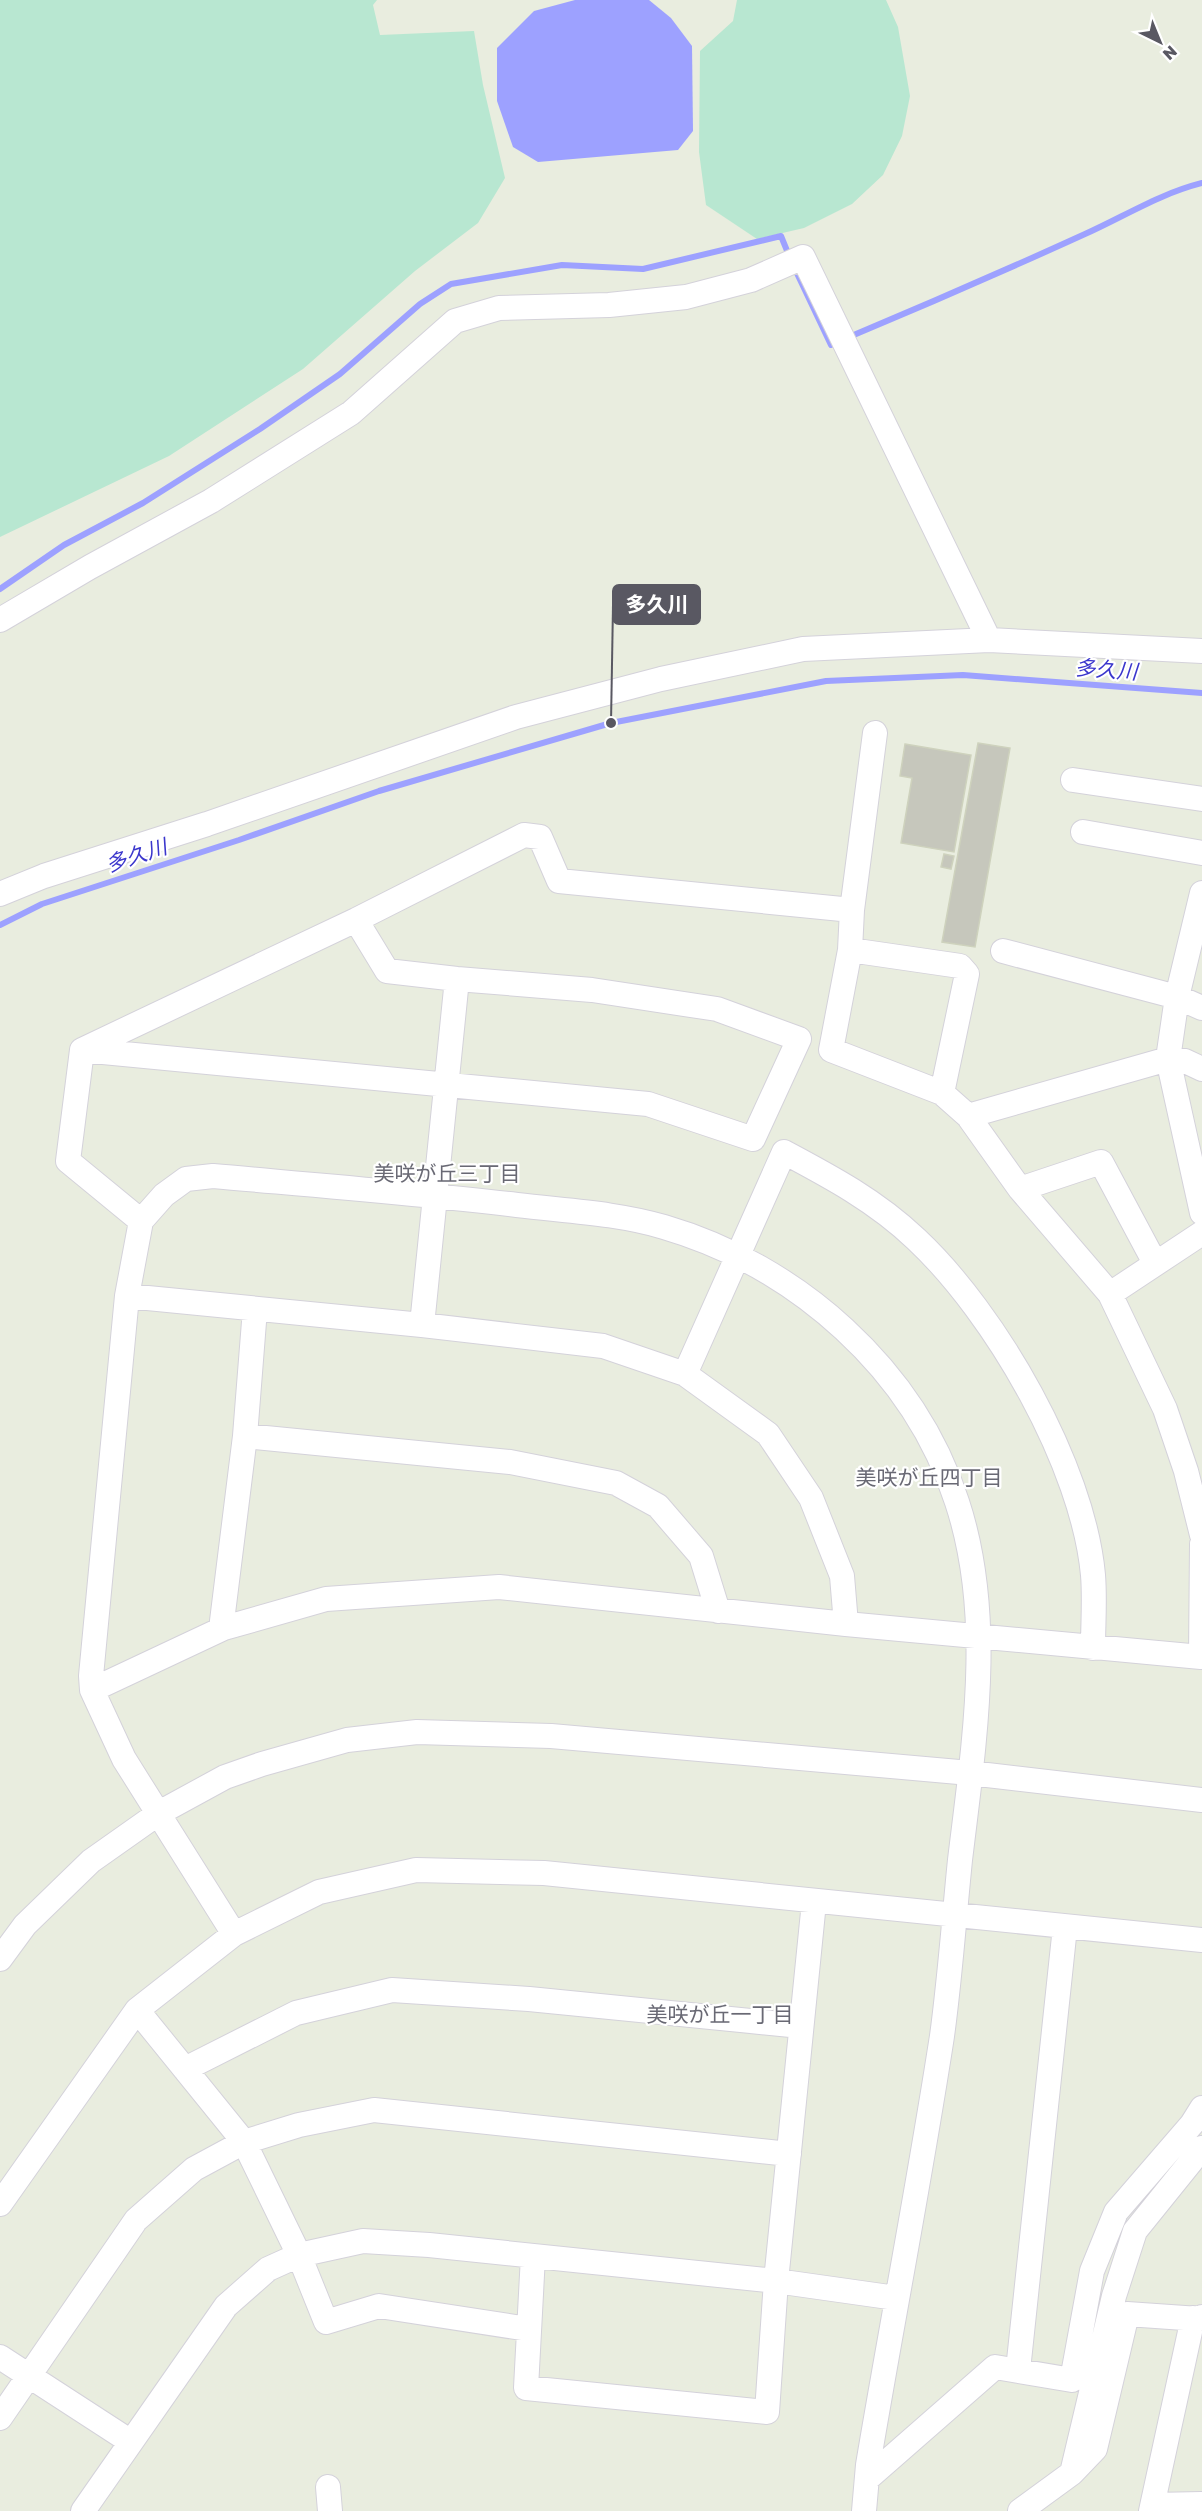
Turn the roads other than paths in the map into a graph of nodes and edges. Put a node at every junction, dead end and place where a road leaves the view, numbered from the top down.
1 (0, 620) edge
2 (989, 640) junction
3 (1202, 651) edge
4 (875, 733) dead end
5 (1073, 780) dead end
6 (1202, 799) edge
7 (1083, 832) dead end
8 (1202, 853) edge
9 (1202, 893) edge
10 (0, 894) edge
11 (852, 910) junction
12 (356, 920) junction
13 (850, 950) junction
14 (1003, 951) dead end
15 (457, 979) junction
16 (1177, 998) junction
17 (1202, 1008) edge
18 (82, 1050) junction
19 (1168, 1059) junction
20 (1202, 1069) edge
21 (448, 1087) junction
22 (942, 1093) junction
23 (968, 1116) junction
24 (1020, 1189) junction
25 (436, 1196) junction
26 (1202, 1213) edge
27 (141, 1221) junction
28 (1202, 1233) edge
29 (737, 1255) junction
30 (1155, 1263) junction
31 (1110, 1294) junction
32 (127, 1296) junction
33 (255, 1309) junction
34 (422, 1325) junction
35 (685, 1374) junction
36 (245, 1436) junction
37 (1197, 1491) edge
38 (1202, 1535) edge
39 (1202, 1544) edge
40 (718, 1611) junction
41 (846, 1624) junction
42 (221, 1629) junction
43 (980, 1637) junction
44 (1093, 1648) junction
45 (92, 1690) junction
46 (970, 1773) junction
47 (1196, 1796) edge
48 (159, 1813) junction
49 (814, 1902) junction
50 (954, 1916) junction
51 (1065, 1927) junction
52 (234, 1934) junction
53 (1202, 1940) edge
54 (0, 1959) edge
55 (137, 2010) junction
56 (801, 2026) junction
57 (185, 2069) junction
58 (1202, 2108) edge
59 (244, 2142) junction
60 (1202, 2148) edge
61 (789, 2154) junction
62 (0, 2204) edge
63 (299, 2255) junction
64 (533, 2256) junction
65 (776, 2281) junction
66 (896, 2298) junction
67 (1197, 2318) edge
68 (528, 2329) junction
69 (0, 2357) edge
70 (1018, 2370) junction
71 (28, 2377) junction
72 (0, 2418) edge
73 (131, 2442) junction
74 (1072, 2473) junction
75 (867, 2479) junction
76 (328, 2487) dead end
77 (1202, 2504) edge
78 (1152, 2508) edge
79 (83, 2511) edge
80 (330, 2511) edge
81 (864, 2511) edge
82 (1020, 2511) edge

1 - 2 street
2 - 3 street
2 - 10 street
4 - 11 street
5 - 6 street
7 - 8 street
9 - 16 street
11 - 12 street
11 - 13 street
12 - 15 street
12 - 18 street
13 - 22 street
13 - 22 street
14 - 16 street
15 - 21 street
15 - 21 street
16 - 17 street
16 - 19 street
18 - 21 street
18 - 27 street
19 - 20 street
19 - 23 street
19 - 26 street
21 - 25 street
22 - 23 street
23 - 24 street
24 - 30 street
24 - 31 street
25 - 27 street
25 - 29 street
25 - 34 street
27 - 32 street
28 - 30 street
29 - 35 street
29 - 43 street
29 - 44 street
30 - 31 street
31 - 37 street
32 - 33 street
32 - 45 street
33 - 34 street
33 - 36 street
34 - 35 street
35 - 41 street
36 - 40 street
36 - 42 street
37 - 38 street
39 - 44 street
40 - 41 street
40 - 42 street
41 - 43 street
42 - 45 street
43 - 44 street
43 - 46 street
45 - 48 street
46 - 47 street
46 - 48 street
46 - 50 street
48 - 52 street
48 - 54 street
49 - 50 street
49 - 52 street
49 - 56 street
50 - 51 street
50 - 66 street
51 - 53 street
51 - 70 street
52 - 55 street
55 - 57 street
55 - 62 street
56 - 57 street
56 - 61 street
57 - 59 street
58 - 70 street
59 - 61 street
59 - 63 street
59 - 71 street
60 - 74 street
61 - 65 street
63 - 64 street
63 - 68 street
63 - 73 street
64 - 65 street
64 - 68 street
65 - 66 street
65 - 68 street
66 - 75 street
67 - 74 street
67 - 78 street
69 - 71 street
70 - 75 street
71 - 72 street
71 - 73 street
73 - 79 street
74 - 82 street
75 - 81 street
76 - 80 street
77 - 78 street

